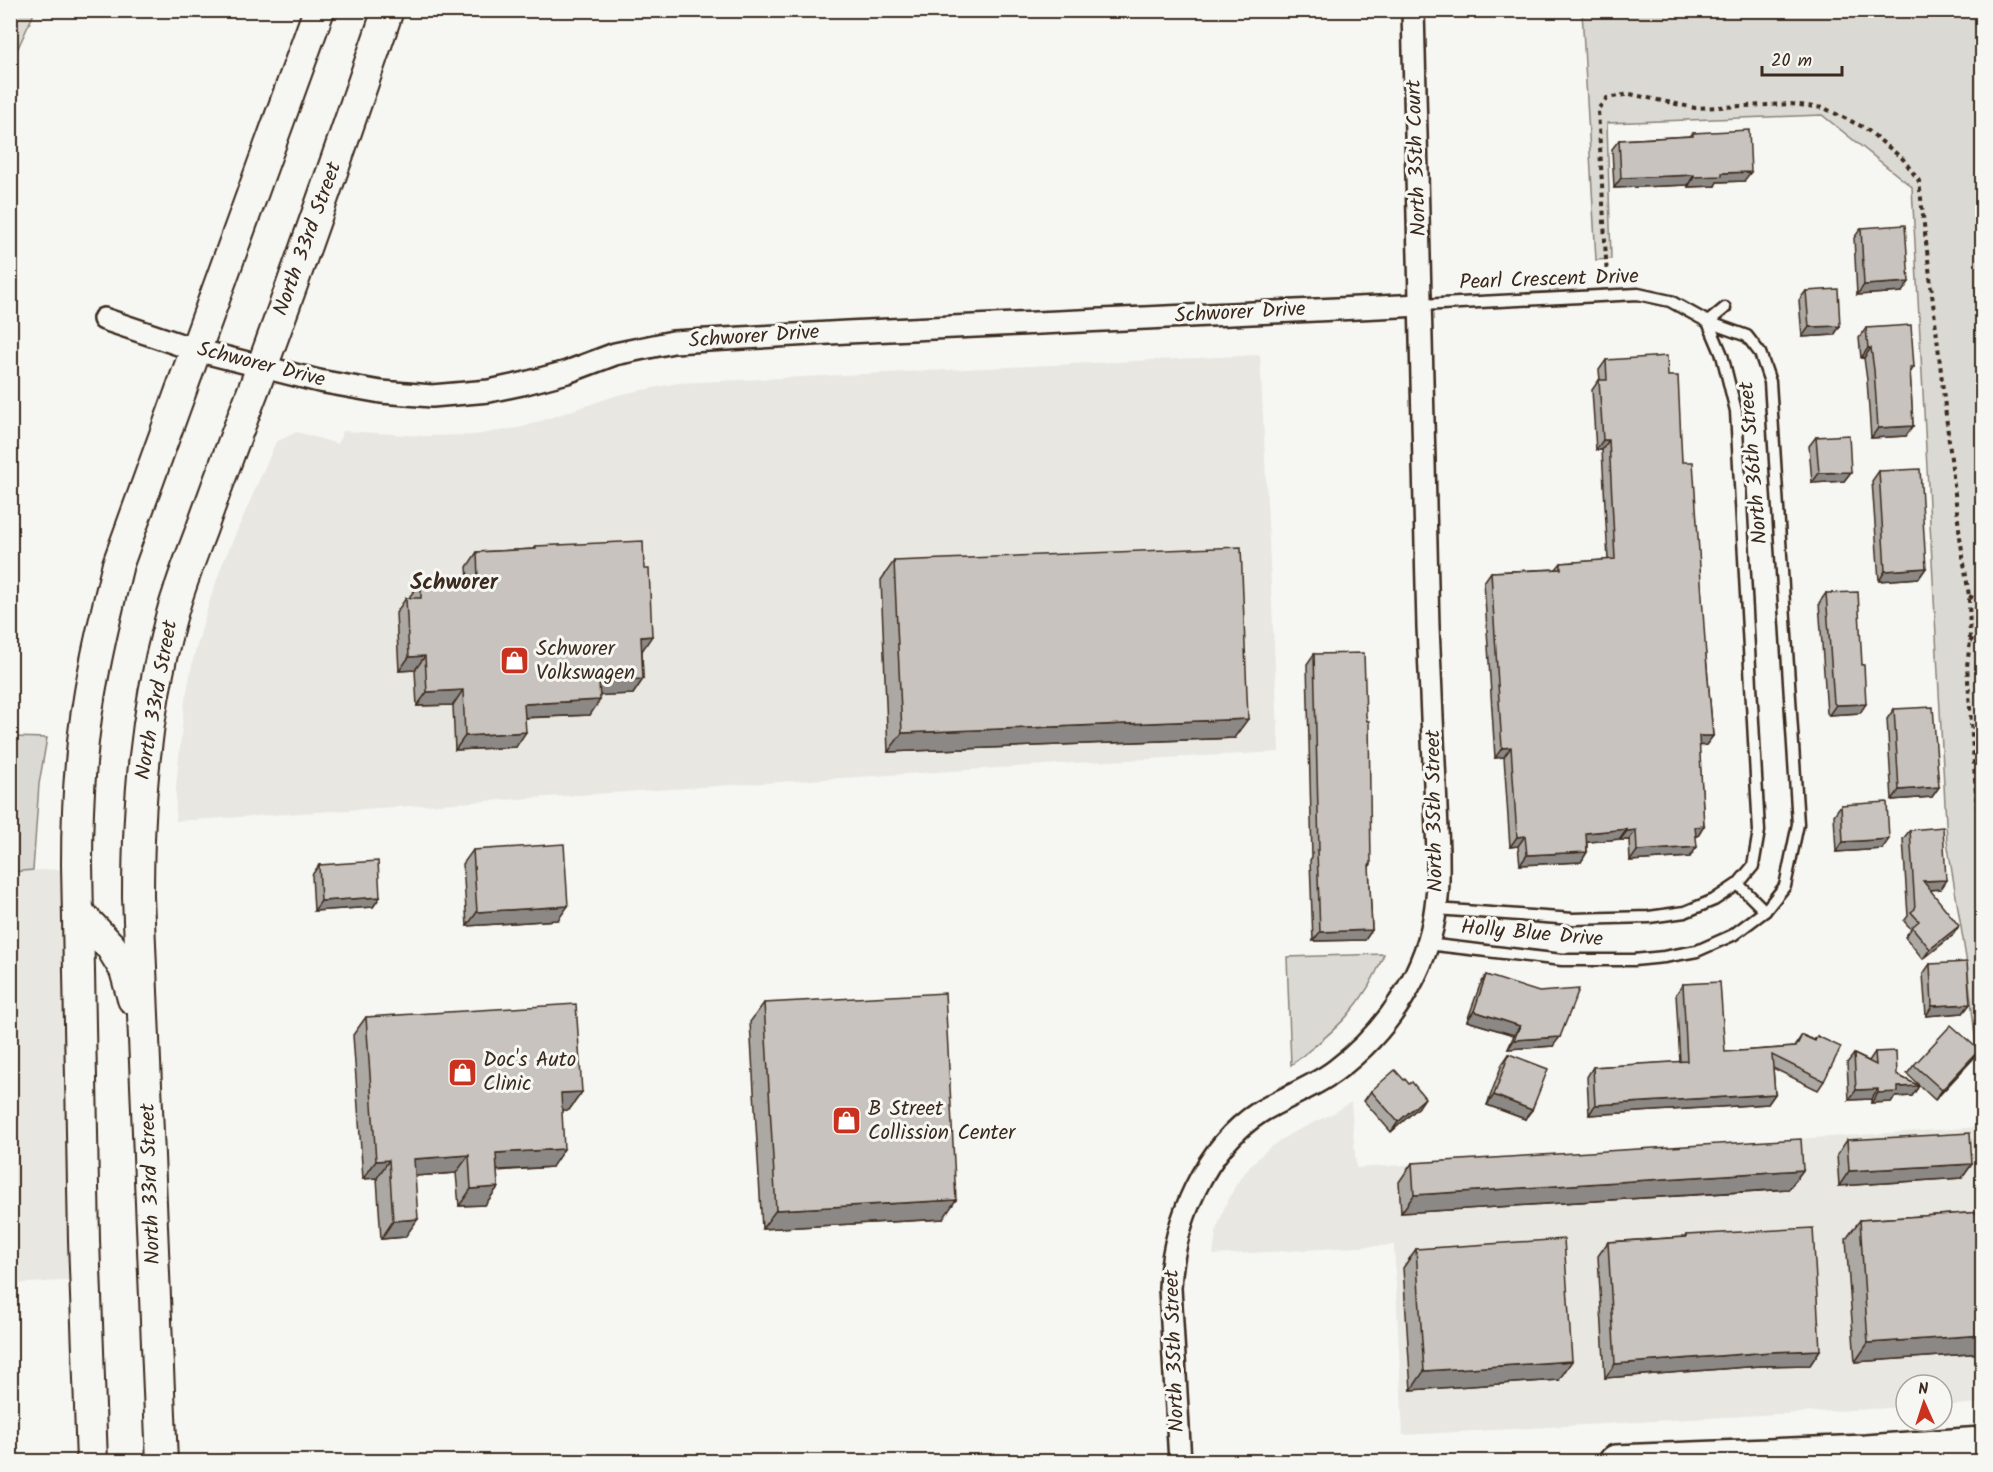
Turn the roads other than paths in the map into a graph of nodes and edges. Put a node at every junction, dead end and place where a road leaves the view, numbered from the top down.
1 (319, 10) edge
2 (388, 10) edge
3 (1413, 10) edge
4 (1421, 304) junction
5 (1725, 308) dead end
6 (104, 319) dead end
7 (1708, 322) junction
8 (196, 350) junction
9 (262, 368) junction
10 (1738, 884) junction
11 (1436, 909) junction
12 (1765, 911) junction
13 (78, 912) junction
14 (1428, 944) junction
15 (145, 1045) junction
16 (1983, 1444) edge
17 (92, 1461) edge
18 (162, 1461) edge
19 (1180, 1461) edge
20 (1616, 1461) edge

1 - 8 main road
2 - 9 main road, North 33rd Street
3 - 4 street, North 35th Court
4 - 7 lane, Pearl Crescent Drive
4 - 9 street, Schworer Drive
4 - 11 street, North 35th Street
5 - 7 lane
6 - 8 street, Schworer Drive
7 - 10 lane, North 36th Street
7 - 12 lane, North 36th Street
8 - 9 street, Schworer Drive
8 - 13 main road
9 - 15 main road, North 33rd Street
10 - 11 lane, Holly Blue Drive
10 - 12 lane
11 - 14 street, North 35th Street
12 - 14 lane, Holly Blue Drive
13 - 15 main road
13 - 17 main road
14 - 19 street, North 35th Street
15 - 18 main road, North 33rd Street
16 - 20 main road

